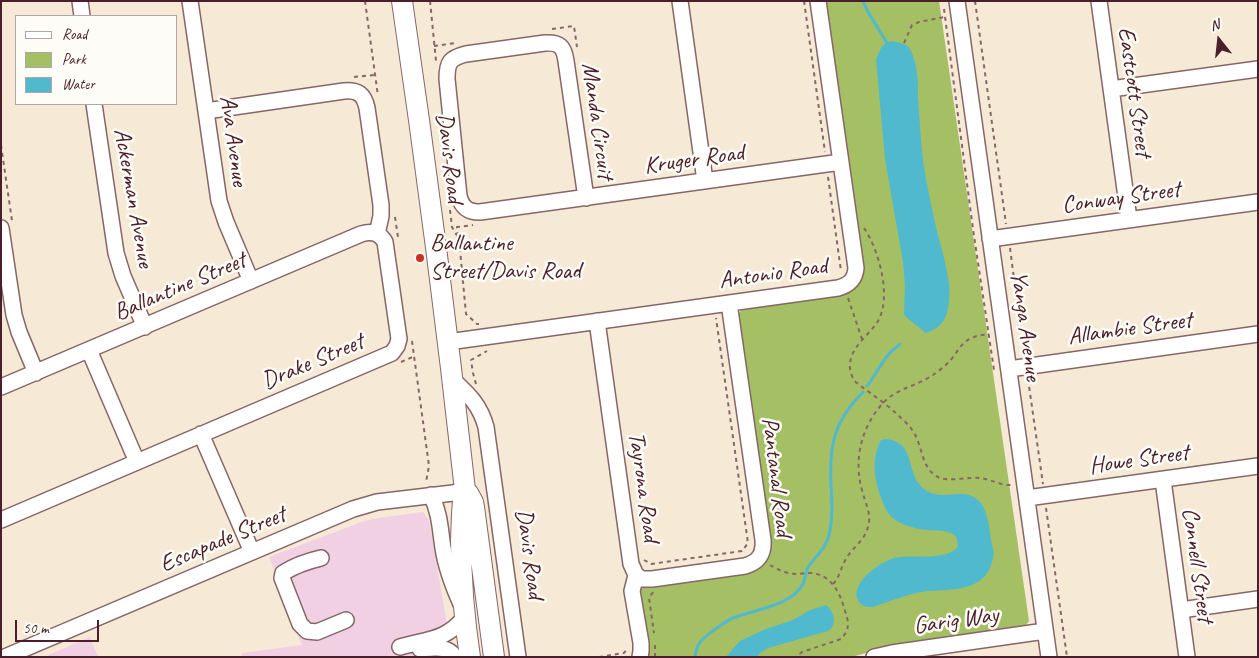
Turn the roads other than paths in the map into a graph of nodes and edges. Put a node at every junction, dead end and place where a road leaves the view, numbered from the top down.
1 (80, 1) edge
2 (190, 1) edge
3 (402, 1) edge
4 (680, 1) edge
5 (818, 1) edge
6 (957, 1) edge
7 (1099, 1) edge
8 (82, 15) edge
9 (1258, 69) edge
10 (1111, 89) junction
11 (94, 105) edge
12 (206, 111) junction
13 (833, 157) junction
14 (705, 181) junction
15 (586, 198) junction
16 (1258, 202) edge
17 (465, 209) joint
18 (1129, 219) junction
19 (1, 228) edge
20 (377, 234) junction
21 (990, 238) junction
22 (251, 281) junction
23 (730, 309) junction
24 (597, 321) junction
25 (144, 327) junction
26 (1258, 334) edge
27 (448, 342) junction
28 (89, 350) junction
29 (1009, 369) junction
30 (36, 372) junction
31 (453, 380) junction
32 (1, 387) edge
33 (201, 434) junction
34 (137, 462) junction
35 (1258, 466) edge
36 (1163, 480) junction
37 (465, 490) junction
38 (1026, 491) junction
39 (431, 496) junction
40 (1, 520) edge
41 (252, 552) junction
42 (321, 558) dead end
43 (636, 575) junction
44 (1258, 599) edge
45 (1181, 610) junction
46 (464, 612) junction
47 (346, 620) dead end
48 (1045, 631) junction
49 (5, 657) edge
50 (456, 657) edge
51 (470, 657) edge
52 (494, 657) edge
53 (518, 657) edge
54 (640, 657) edge
55 (874, 657) edge
56 (1049, 657) edge
57 (1187, 657) edge

1 - 8 street
2 - 12 street, Ava Avenue
3 - 27 main road, Davis Road
4 - 14 street
5 - 13 street, Antonio Road
6 - 21 street, Yanga Avenue
7 - 10 street, Eastcott Street
9 - 10 street
10 - 18 street, Eastcott Street
11 - 25 street, Ackerman Avenue
12 - 20 street
12 - 22 street, Ava Avenue
13 - 14 street, Kruger Road
13 - 23 street, Antonio Road
14 - 15 street, Kruger Road
15 - 17 street, Kruger Road
15 - 17 street, Manda Circuit
16 - 18 street, Conway Street
18 - 21 street, Conway Street
19 - 30 street
20 - 22 street, Ballantine Street
20 - 33 street, Drake Street
21 - 29 street, Yanga Avenue
22 - 25 street, Ballantine Street
23 - 24 street, Antonio Road
23 - 43 street, Pantanal Road
24 - 27 street, Antonio Road
24 - 43 street, Tayrona Road
25 - 28 street, Ballantine Street
26 - 29 street, Allambie Street
27 - 31 main road, Davis Road
28 - 30 street, Ballantine Street
28 - 34 street
29 - 38 street, Yanga Avenue
30 - 32 street, Ballantine Street
31 - 37 main road, Davis Road
31 - 53 street, Davis Road
33 - 34 street, Drake Street
33 - 41 street
34 - 40 street, Drake Street
35 - 36 street, Howe Street
36 - 38 street, Howe Street
36 - 45 street, Connell Street
37 - 39 street, Escapade Street
37 - 46 main road, Davis Road
37 - 52 main road, Davis Road
38 - 48 street, Yanga Avenue
39 - 41 street, Escapade Street
39 - 46 street
41 - 49 street, Escapade Street
42 - 47 street
43 - 54 street, Tayrona Road
44 - 45 street
45 - 57 street, Connell Street
46 - 50 street
46 - 51 main road, Davis Road
48 - 55 street, Garig Way
48 - 56 street, Yanga Avenue

